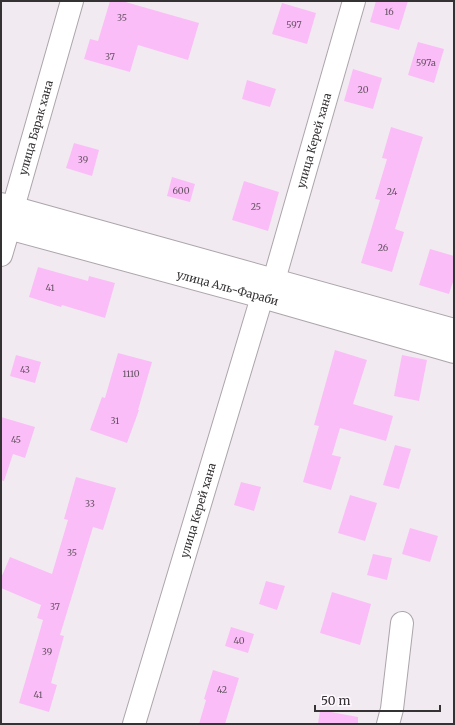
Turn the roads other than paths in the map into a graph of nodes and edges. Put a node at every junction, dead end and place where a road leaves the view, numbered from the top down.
1 (72, 1) edge
2 (354, 1) edge
3 (6, 217) edge
4 (1, 255) edge
5 (268, 288) junction
6 (454, 330) edge
7 (454, 352) edge
8 (402, 623) dead end
9 (134, 724) edge
10 (388, 724) edge

1 - 3 street, улица Барак хана
2 - 5 street, улица Керей хана
3 - 4 street, улица Барак хана
3 - 5 street, улица Аль-Фараби
5 - 6 street, улица Аль-Фараби
5 - 7 street, улица Аль-Фараби
5 - 9 street, улица Керей хана
8 - 10 street

